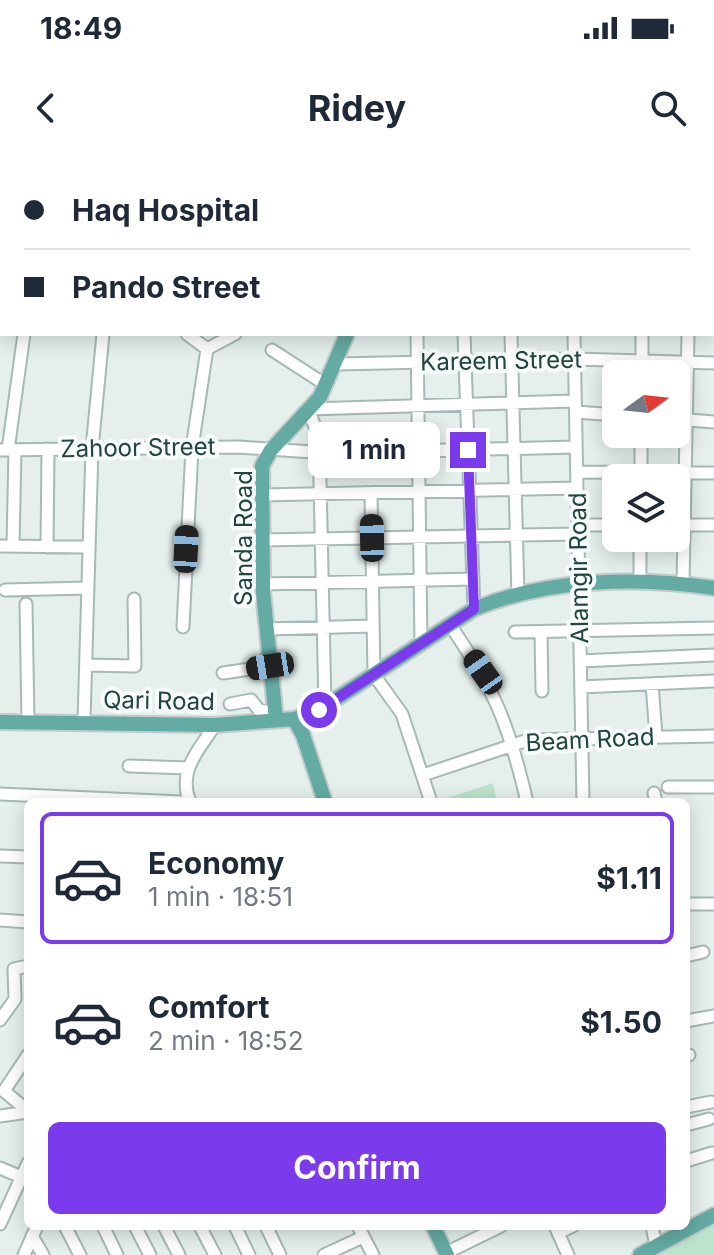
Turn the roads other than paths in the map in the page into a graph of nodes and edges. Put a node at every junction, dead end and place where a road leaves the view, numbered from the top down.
1 (24, 336) edge
2 (103, 336) edge
3 (190, 336) edge
4 (231, 336) edge
5 (346, 336) edge
6 (417, 336) edge
7 (464, 336) edge
8 (511, 336) edge
9 (574, 336) edge
10 (642, 336) edge
11 (688, 336) edge
12 (207, 349) junction
13 (272, 350) dead end
14 (574, 359) junction
15 (608, 360) edge
16 (642, 360) edge
17 (687, 360) edge
18 (465, 361) junction
19 (417, 362) junction
20 (512, 362) junction
21 (690, 362) edge
22 (714, 363) edge
23 (337, 364) junction
24 (326, 385) junction
25 (514, 405) junction
26 (466, 406) junction
27 (576, 406) junction
28 (418, 408) junction
29 (308, 409) junction
30 (602, 412) edge
31 (690, 420) edge
32 (714, 422) edge
33 (576, 447) junction
34 (192, 448) junction
35 (48, 449) junction
36 (92, 449) junction
37 (8, 450) edge
38 (271, 450) junction
39 (468, 450) junction
40 (516, 450) junction
41 (418, 451) junction
42 (318, 452) junction
43 (577, 472) junction
44 (690, 473) edge
45 (714, 473) edge
46 (602, 474) edge
47 (577, 488) junction
48 (470, 490) junction
49 (419, 491) junction
50 (517, 491) junction
51 (371, 493) junction
52 (263, 495) junction
53 (318, 496) junction
54 (690, 525) edge
55 (714, 525) edge
56 (602, 527) edge
57 (578, 530) junction
58 (471, 536) junction
59 (419, 537) junction
60 (518, 537) junction
61 (372, 538) junction
62 (320, 539) junction
63 (263, 540) junction
64 (6, 546) edge
65 (47, 547) junction
66 (89, 547) junction
67 (640, 552) edge
68 (681, 552) edge
69 (473, 579) junction
70 (420, 580) junction
71 (372, 582) junction
72 (321, 583) junction
73 (640, 583) junction
74 (683, 583) junction
75 (263, 584) junction
76 (579, 585) junction
77 (88, 588) junction
78 (714, 588) edge
79 (5, 590) dead end
80 (518, 595) junction
81 (134, 599) dead end
82 (26, 604) dead end
83 (474, 609) junction
84 (450, 625) junction
85 (373, 626) junction
86 (183, 627) dead end
87 (322, 627) junction
88 (714, 628) edge
89 (267, 629) junction
90 (580, 631) junction
91 (515, 632) dead end
92 (541, 632) junction
93 (421, 645) junction
94 (714, 655) edge
95 (580, 661) junction
96 (86, 665) junction
97 (270, 666) junction
98 (223, 673) dead end
99 (374, 675) junction
100 (714, 681) edge
101 (652, 684) junction
102 (581, 687) junction
103 (542, 691) dead end
104 (230, 704) dead end
105 (325, 706) junction
106 (275, 716) junction
107 (294, 719) junction
108 (84, 721) junction
109 (0, 722) edge
110 (28, 722) junction
111 (215, 725) junction
112 (656, 736) junction
113 (714, 736) edge
114 (582, 738) junction
115 (513, 743) junction
116 (129, 766) dead end
117 (188, 768) junction
118 (423, 775) junction
119 (668, 787) dead end
120 (714, 787) edge
121 (0, 794) edge
122 (44, 798) edge
123 (189, 798) edge
124 (324, 798) edge
125 (430, 798) edge
126 (526, 798) edge
127 (583, 798) edge
128 (0, 856) edge
129 (24, 857) edge
130 (690, 904) edge
131 (714, 904) edge
132 (0, 920) edge
133 (24, 922) edge
134 (703, 952) dead end
135 (690, 955) edge
136 (24, 967) edge
137 (714, 1016) edge
138 (0, 1020) edge
139 (690, 1020) edge
140 (24, 1061) edge
141 (711, 1102) dead end
142 (690, 1106) edge
143 (24, 1108) edge
144 (24, 1113) edge
145 (0, 1116) edge
146 (709, 1119) dead end
147 (690, 1124) edge
148 (712, 1153) dead end
149 (690, 1160) edge
150 (0, 1168) edge
151 (24, 1171) edge
152 (24, 1173) edge
153 (714, 1215) edge
154 (0, 1224) edge
155 (690, 1228) edge
156 (67, 1230) edge
157 (105, 1230) edge
158 (137, 1230) edge
159 (166, 1230) edge
160 (202, 1230) edge
161 (237, 1230) edge
162 (268, 1230) edge
163 (435, 1230) edge
164 (493, 1230) edge
165 (556, 1230) edge
166 (653, 1230) edge
167 (686, 1230) edge
168 (34, 1231) edge
169 (360, 1231) edge
170 (656, 1246) junction
171 (328, 1254) edge
172 (446, 1254) edge
173 (24, 1255) edge
174 (43, 1255) edge
175 (80, 1255) edge
176 (117, 1255) edge
177 (150, 1255) edge
178 (179, 1255) edge
179 (215, 1255) edge
180 (249, 1255) edge
181 (280, 1255) edge
182 (373, 1255) edge
183 (568, 1255) edge
184 (640, 1255) edge

1 - 37 street
2 - 36 street
3 - 12 street
4 - 12 street
5 - 23 main road, Sanda Road
6 - 19 street
7 - 18 street
8 - 20 street
9 - 14 street, Alamgir Road
10 - 16 street
11 - 17 street
12 - 34 street
13 - 24 street
14 - 15 street, Kareem Street
14 - 20 street, Kareem Street
14 - 27 street, Alamgir Road
18 - 19 street, Kareem Street
18 - 20 street, Kareem Street
18 - 26 street
19 - 23 street, Kareem Street
19 - 28 street
20 - 25 street
21 - 22 street, Kareem Street
23 - 24 main road, Sanda Road
24 - 29 main road, Sanda Road
25 - 26 street
25 - 27 street
25 - 40 street
26 - 28 street
26 - 39 street
27 - 30 street
27 - 33 street, Alamgir Road
28 - 29 street
28 - 41 street
29 - 38 main road, Sanda Road
29 - 42 street
31 - 32 street
33 - 40 street, Zahoor Street
33 - 43 street, Alamgir Road
34 - 36 street, Zahoor Street
34 - 38 street, Zahoor Street
34 - 86 street
35 - 36 street, Zahoor Street
35 - 37 street, Zahoor Street
35 - 65 street
36 - 66 street
37 - 64 street
38 - 42 street, Zahoor Street
38 - 52 main road, Sanda Road
39 - 40 street, Zahoor Street
39 - 41 street, Zahoor Street
39 - 48 street
40 - 50 street
41 - 42 street, Zahoor Street
41 - 49 street
42 - 53 street
43 - 46 street
43 - 47 street, Alamgir Road
44 - 45 street
47 - 50 street
47 - 57 street, Alamgir Road
48 - 49 street
48 - 50 street
48 - 58 street
49 - 51 street
49 - 59 street
50 - 60 street
51 - 53 street
51 - 61 street
52 - 53 street
52 - 63 main road, Sanda Road
53 - 62 street
54 - 55 street
56 - 57 street
57 - 60 street
57 - 76 street, Alamgir Road
58 - 59 street
58 - 60 street
58 - 69 street
59 - 61 street
59 - 70 street
60 - 80 street
61 - 62 street
61 - 71 street
62 - 63 street
62 - 72 street
63 - 75 main road, Sanda Road
64 - 65 street
65 - 66 street
66 - 77 street
67 - 73 street
68 - 74 street
69 - 70 street
69 - 83 street
70 - 71 street
70 - 93 street
71 - 72 street
71 - 85 street
72 - 75 street
72 - 87 street
73 - 74 main road, Qari Road
73 - 76 main road, Qari Road
74 - 78 main road, Qari Road
75 - 89 main road, Sanda Road
76 - 80 main road, Qari Road
76 - 90 street, Alamgir Road
77 - 79 street
77 - 96 street
80 - 83 main road, Qari Road
81 - 96 street
82 - 110 street
83 - 84 main road, Qari Road
84 - 93 main road, Qari Road
84 - 115 street
85 - 87 street
85 - 99 street
87 - 89 street
87 - 105 street
88 - 90 street
89 - 97 main road, Sanda Road
90 - 92 street
90 - 95 street, Alamgir Road
91 - 92 street
92 - 103 street
93 - 99 main road, Qari Road
94 - 95 street
95 - 102 street, Alamgir Road
96 - 108 street
97 - 98 street
97 - 106 main road, Sanda Road
99 - 105 main road, Qari Road
99 - 118 street
100 - 101 street
101 - 102 street
101 - 112 street
102 - 114 street, Alamgir Road
104 - 106 street
105 - 107 main road, Qari Road
106 - 107 main road, Qari Road
106 - 111 main road, Qari Road
107 - 124 main road
108 - 110 main road, Qari Road
108 - 111 main road, Qari Road
109 - 110 main road, Qari Road
111 - 117 street
112 - 113 street, Beam Road
112 - 114 street, Beam Road
114 - 115 street, Beam Road
114 - 127 street, Alamgir Road
115 - 118 street, Beam Road
115 - 126 street
116 - 117 street
117 - 123 street
118 - 125 street
119 - 120 street
121 - 122 street
128 - 129 street
130 - 131 street
132 - 133 street
134 - 135 street
136 - 138 street
137 - 139 street
140 - 143 street
141 - 142 street
144 - 145 street
146 - 147 street
148 - 149 street
150 - 151 street
152 - 154 street
153 - 155 main road
156 - 175 street
157 - 176 street
158 - 177 street
159 - 178 street
160 - 179 street
161 - 180 street
162 - 181 street
163 - 172 main road
164 - 172 street
165 - 183 street
166 - 170 street
167 - 170 main road
168 - 173 street
168 - 174 street
169 - 171 street
169 - 182 street
170 - 184 main road

